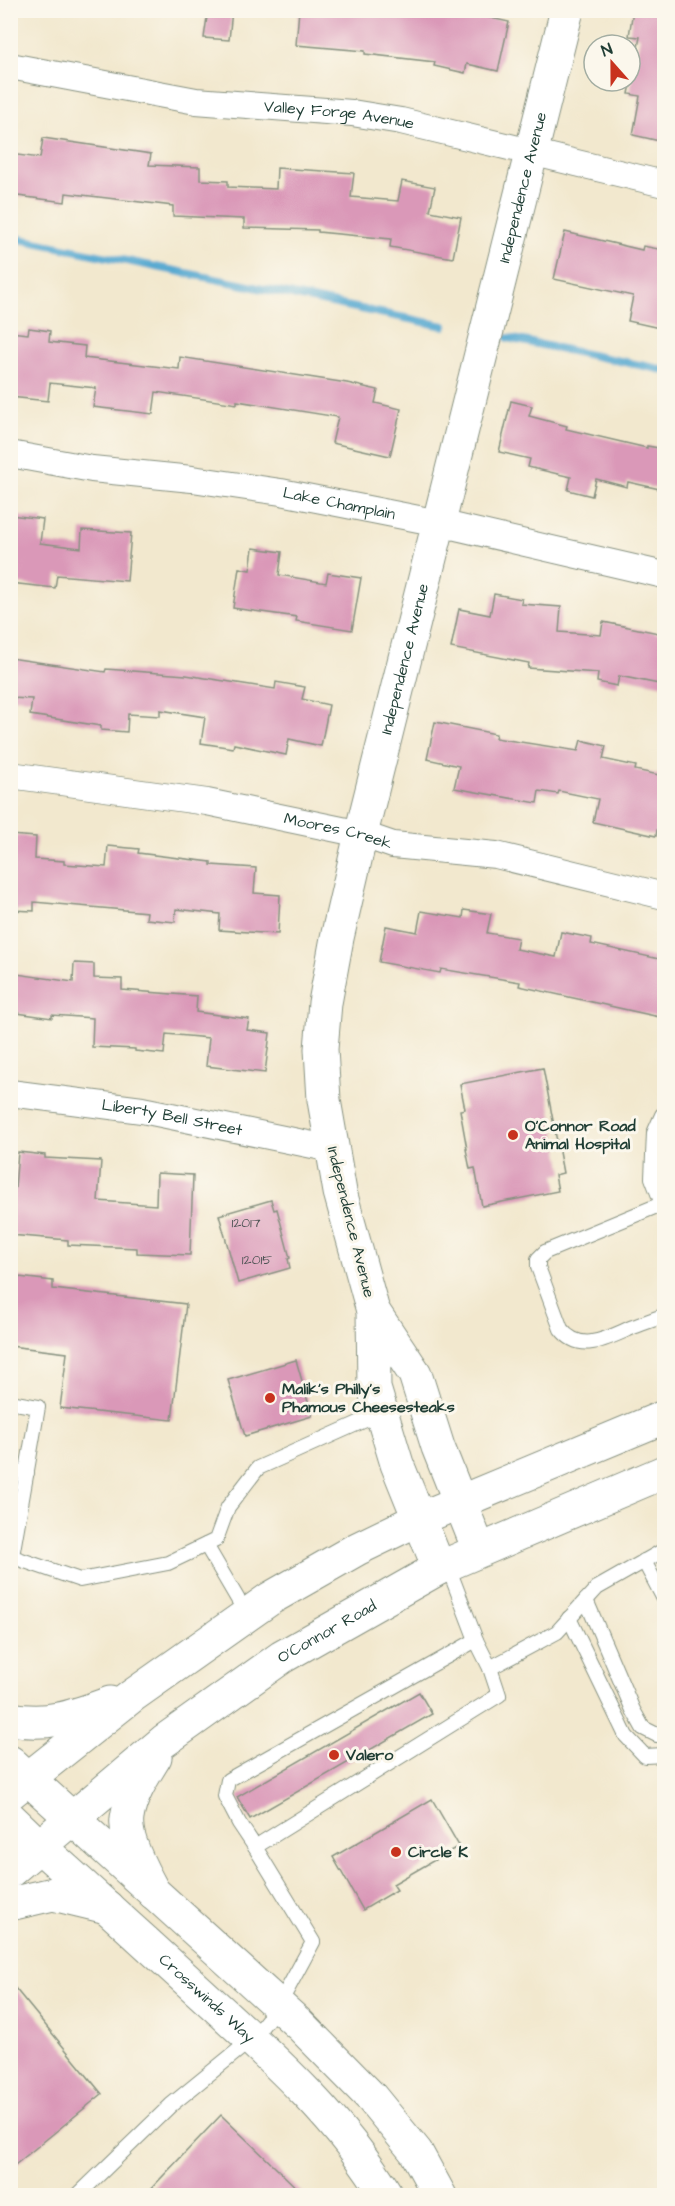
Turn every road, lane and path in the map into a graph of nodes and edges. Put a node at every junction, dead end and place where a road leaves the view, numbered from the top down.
1 (567, 10) edge
2 (10, 66) edge
3 (530, 153) junction
4 (664, 184) edge
5 (10, 454) edge
6 (439, 523) junction
7 (664, 575) edge
8 (10, 775) edge
9 (361, 834) junction
10 (664, 896) edge
11 (10, 1093) edge
12 (664, 1114) edge
13 (332, 1149) junction
14 (663, 1204) edge
15 (373, 1311) junction
16 (664, 1316) edge
17 (10, 1402) edge
18 (381, 1413) junction
19 (664, 1416) edge
20 (10, 1469) edge
21 (664, 1472) edge
22 (27, 1473) junction
23 (460, 1502) junction
24 (419, 1519) junction
25 (206, 1545) junction
26 (479, 1550) junction
27 (664, 1550) edge
28 (11, 1556) edge
29 (644, 1561) junction
30 (443, 1566) junction
31 (664, 1599) edge
32 (586, 1600) junction
33 (247, 1615) junction
34 (569, 1618) junction
35 (476, 1640) junction
36 (490, 1668) junction
37 (132, 1696) junction
38 (10, 1719) edge
39 (664, 1733) edge
40 (164, 1742) junction
41 (664, 1755) edge
42 (17, 1778) edge
43 (10, 1818) edge
44 (73, 1819) junction
45 (39, 1846) junction
46 (255, 1847) junction
47 (10, 1871) edge
48 (154, 1893) junction
49 (10, 1904) edge
50 (106, 1907) junction
51 (279, 2005) junction
52 (252, 2039) junction
53 (77, 2196) edge
54 (387, 2196) edge
55 (440, 2196) edge

1 - 3 main road, Independence Avenue
2 - 3 street, Valley Forge Avenue
3 - 4 street, Valley Forge Avenue
3 - 6 main road, Independence Avenue
5 - 6 street, Lake Champlain
6 - 7 street, Lake Champlain
6 - 9 main road, Independence Avenue
8 - 9 street, Moores Creek
9 - 10 street, Moores Creek
9 - 13 main road, Independence Avenue
11 - 13 street, Liberty Bell Street
12 - 14 lane
13 - 15 main road, Independence Avenue
14 - 16 lane
15 - 18 main road, Independence Avenue
15 - 23 main road, Independence Avenue
17 - 22 lane
18 - 24 main road, Independence Avenue
18 - 25 lane
19 - 23 main road
20 - 22 lane
21 - 26 main road, O'Connor Road
22 - 28 lane
23 - 24 main road
23 - 26 main road, Independence Avenue
24 - 30 main road, Independence Avenue
24 - 33 main road
25 - 28 lane
25 - 33 lane
26 - 30 main road, O'Connor Road
27 - 29 lane
29 - 31 lane
29 - 32 lane
30 - 35 lane
30 - 40 main road, O'Connor Road
32 - 34 lane
32 - 39 lane
33 - 37 main road
34 - 36 lane
34 - 41 lane
35 - 36 lane
35 - 46 lane
36 - 46 lane
37 - 38 main road
37 - 42 main road
40 - 44 main road, O'Connor Road
40 - 48 main road
42 - 44 main road
43 - 45 main road, Crosswinds Way
44 - 45 main road, O'Connor Road
44 - 48 main road
45 - 47 main road, O'Connor Road
45 - 50 main road, Crosswinds Way
46 - 51 lane
48 - 51 main road
49 - 50 main road
50 - 52 main road, Crosswinds Way
51 - 52 lane
51 - 55 main road
52 - 53 lane
52 - 54 main road, Crosswinds Way

